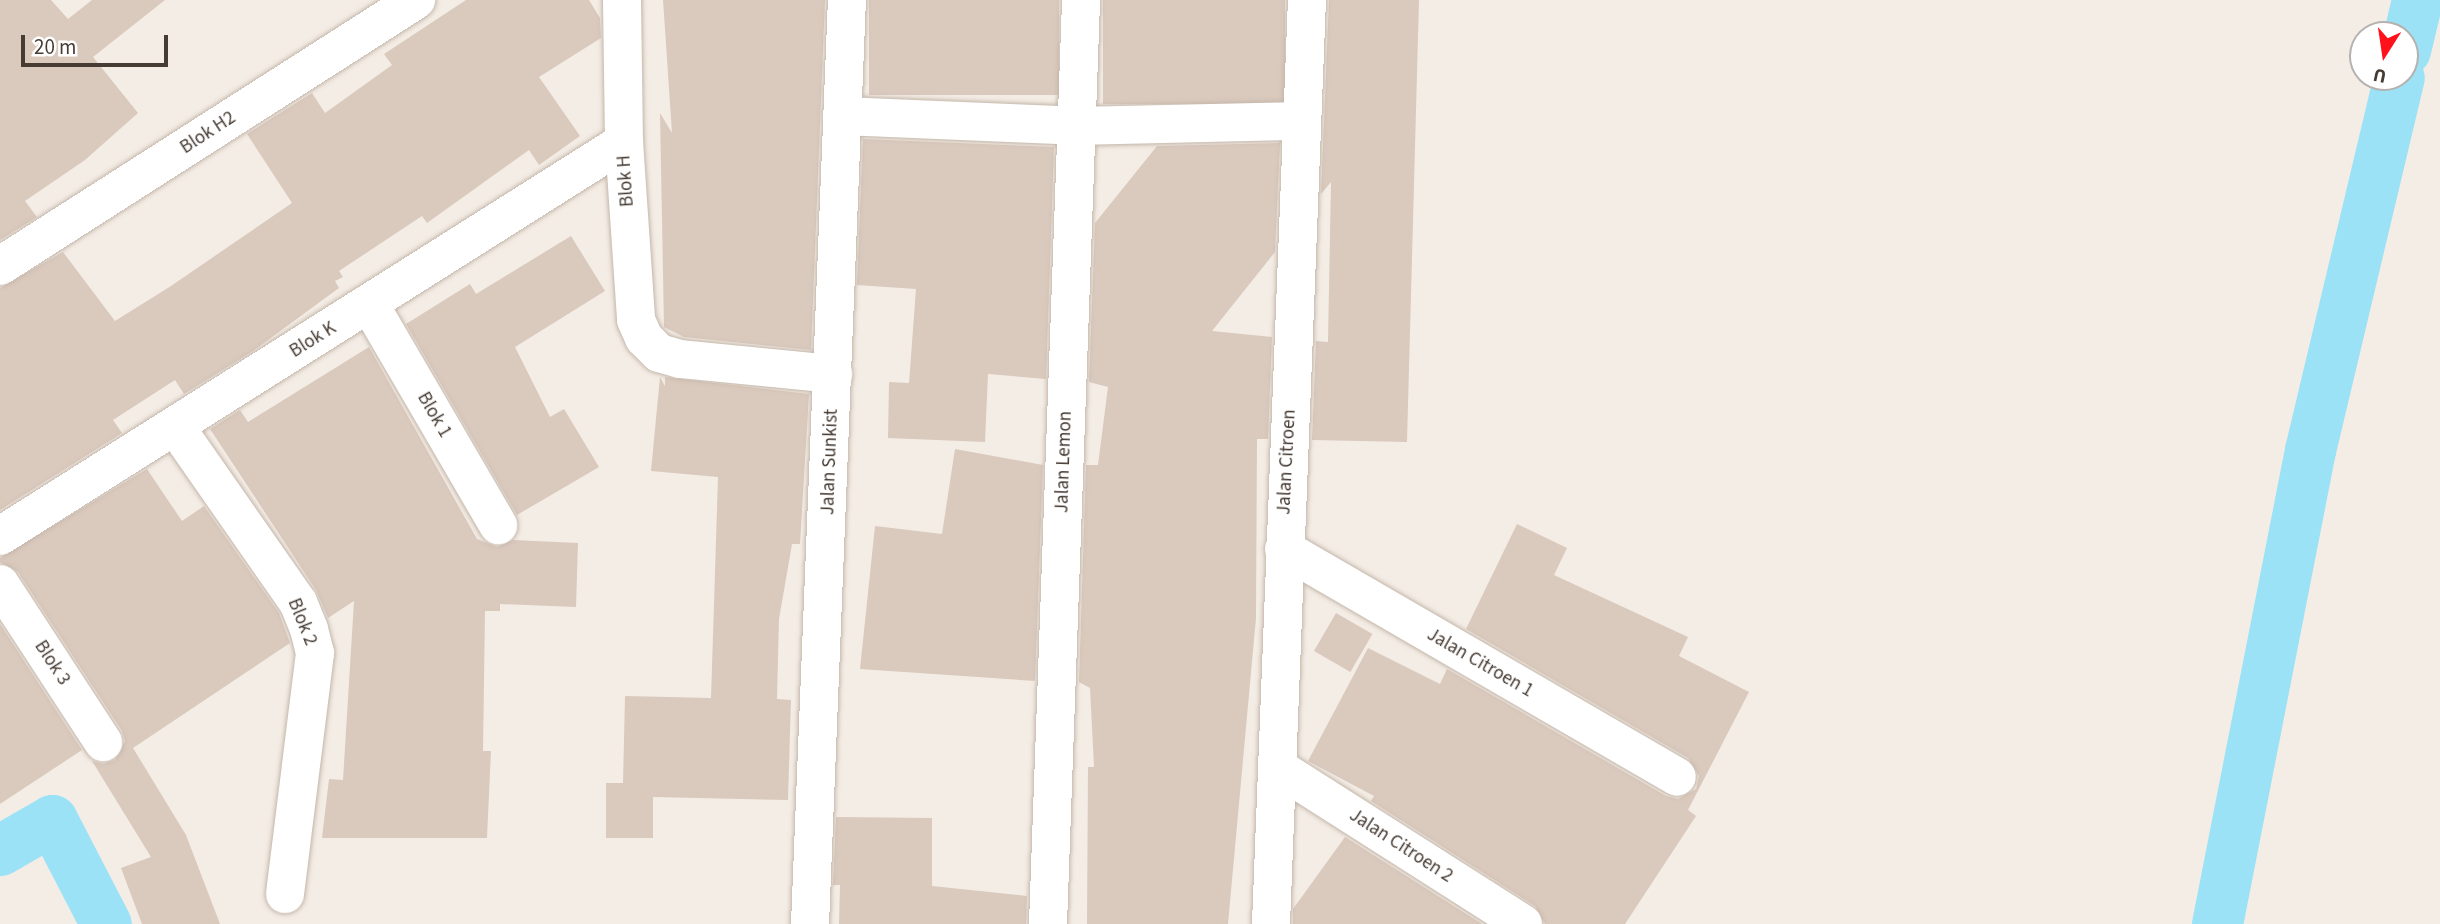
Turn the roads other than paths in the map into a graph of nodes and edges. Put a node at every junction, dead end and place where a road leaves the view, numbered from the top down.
1 (416, 0) edge
2 (622, 0) edge
3 (847, 0) edge
4 (1081, 0) edge
5 (1307, 0) edge
6 (842, 116) junction
7 (1302, 121) junction
8 (1076, 126) junction
9 (624, 142) junction
10 (0, 266) edge
11 (370, 305) junction
12 (833, 374) junction
13 (175, 426) junction
14 (498, 525) dead end
15 (0, 536) edge
16 (1284, 549) junction
17 (0, 584) edge
18 (103, 742) dead end
19 (1280, 769) junction
20 (1677, 777) dead end
21 (285, 894) dead end
22 (810, 924) edge
23 (1048, 924) edge
24 (1271, 924) edge
25 (1523, 924) edge

1 - 10 street, Blok H2
2 - 9 street, Blok H
3 - 6 street, Jalan Sunkist
4 - 8 street, Jalan Lemon
5 - 7 street, Jalan Citroen
6 - 8 street
6 - 12 street, Jalan Sunkist
7 - 8 street
7 - 16 street, Jalan Citroen
8 - 23 street, Jalan Lemon
9 - 11 street, Blok K
9 - 12 street, Blok H
11 - 13 street, Blok K
11 - 14 street, Blok 1
12 - 22 street, Jalan Sunkist
13 - 15 street, Blok K
13 - 21 street, Blok 2
16 - 19 street, Jalan Citroen
16 - 20 street, Jalan Citroen 1
17 - 18 street, Blok 3
19 - 24 street, Jalan Citroen
19 - 25 street, Jalan Citroen 2

